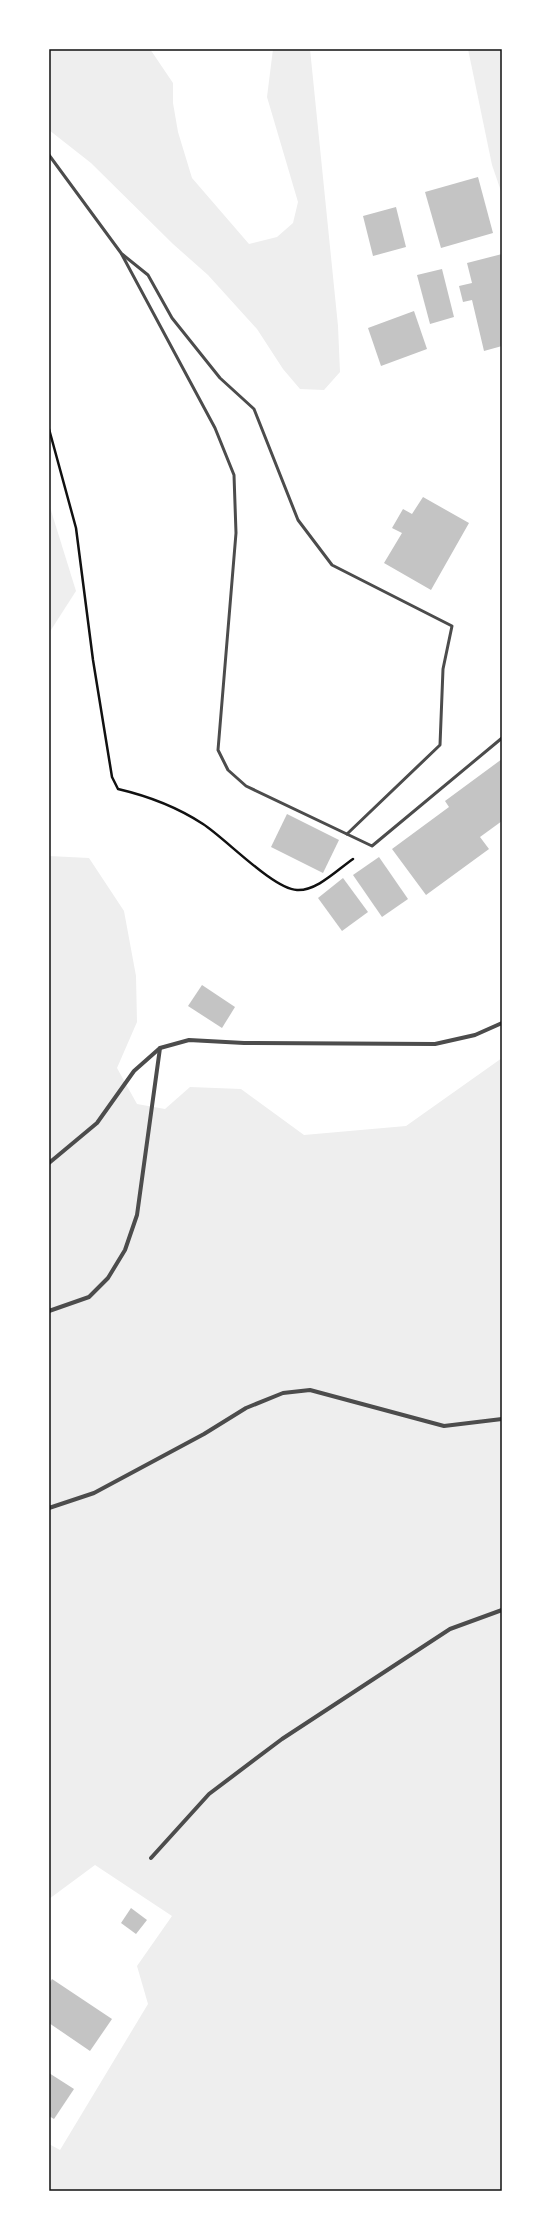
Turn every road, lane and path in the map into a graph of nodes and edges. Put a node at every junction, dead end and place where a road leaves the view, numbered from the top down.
1 (49, 155) edge
2 (121, 253) junction
3 (49, 429) edge
4 (502, 738) edge
5 (347, 834) junction
6 (372, 846) junction
7 (502, 1024) edge
8 (160, 1048) junction
9 (49, 1163) edge
10 (49, 1311) edge
11 (502, 1419) edge
12 (49, 1508) edge
13 (502, 1610) edge
14 (151, 1858) dead end

1 - 2 lane
2 - 5 lane
2 - 5 lane
3 - 6 path
4 - 6 lane
5 - 6 lane
7 - 8 street
8 - 9 street
8 - 10 street
11 - 12 street
13 - 14 street

